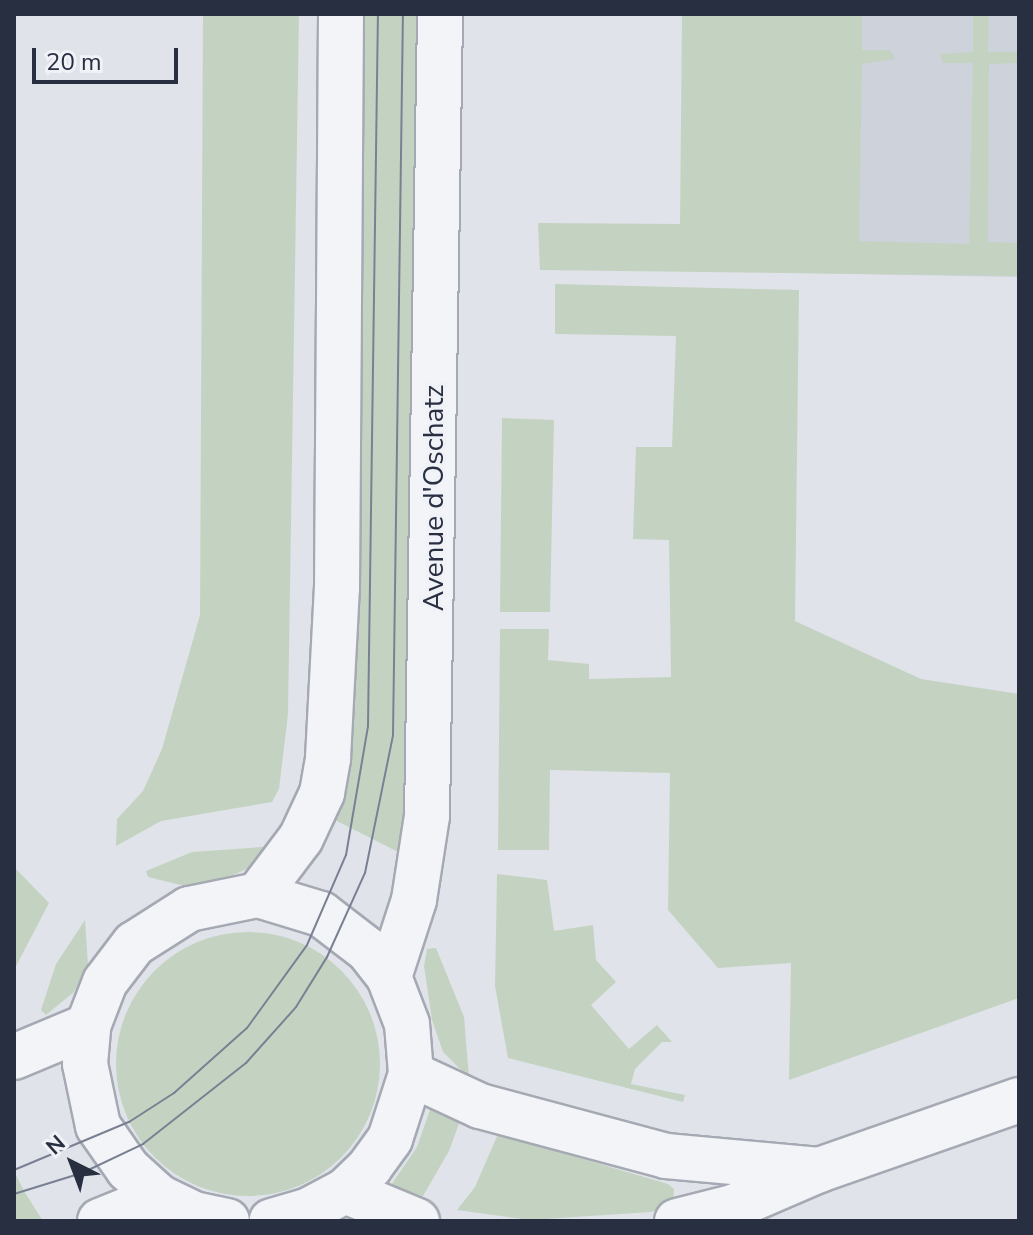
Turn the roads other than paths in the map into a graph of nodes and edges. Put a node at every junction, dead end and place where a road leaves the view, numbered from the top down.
1 (341, 14) edge
2 (440, 14) edge
3 (258, 895) junction
4 (389, 977) junction
5 (88, 1026) junction
6 (14, 1057) edge
7 (411, 1074) junction
8 (1019, 1100) edge
9 (819, 1170) junction
10 (345, 1191) junction
11 (159, 1197) junction
12 (100, 1221) edge
13 (227, 1221) edge
14 (272, 1221) edge
15 (417, 1221) edge
16 (677, 1221) edge

1 - 3 street
2 - 4 street, Avenue d'Oschatz
3 - 4 street
3 - 5 street
4 - 7 street
5 - 6 street
5 - 11 street
7 - 9 street
7 - 10 street
8 - 9 street
9 - 16 street
10 - 14 street
10 - 15 street
11 - 12 street
11 - 13 street

